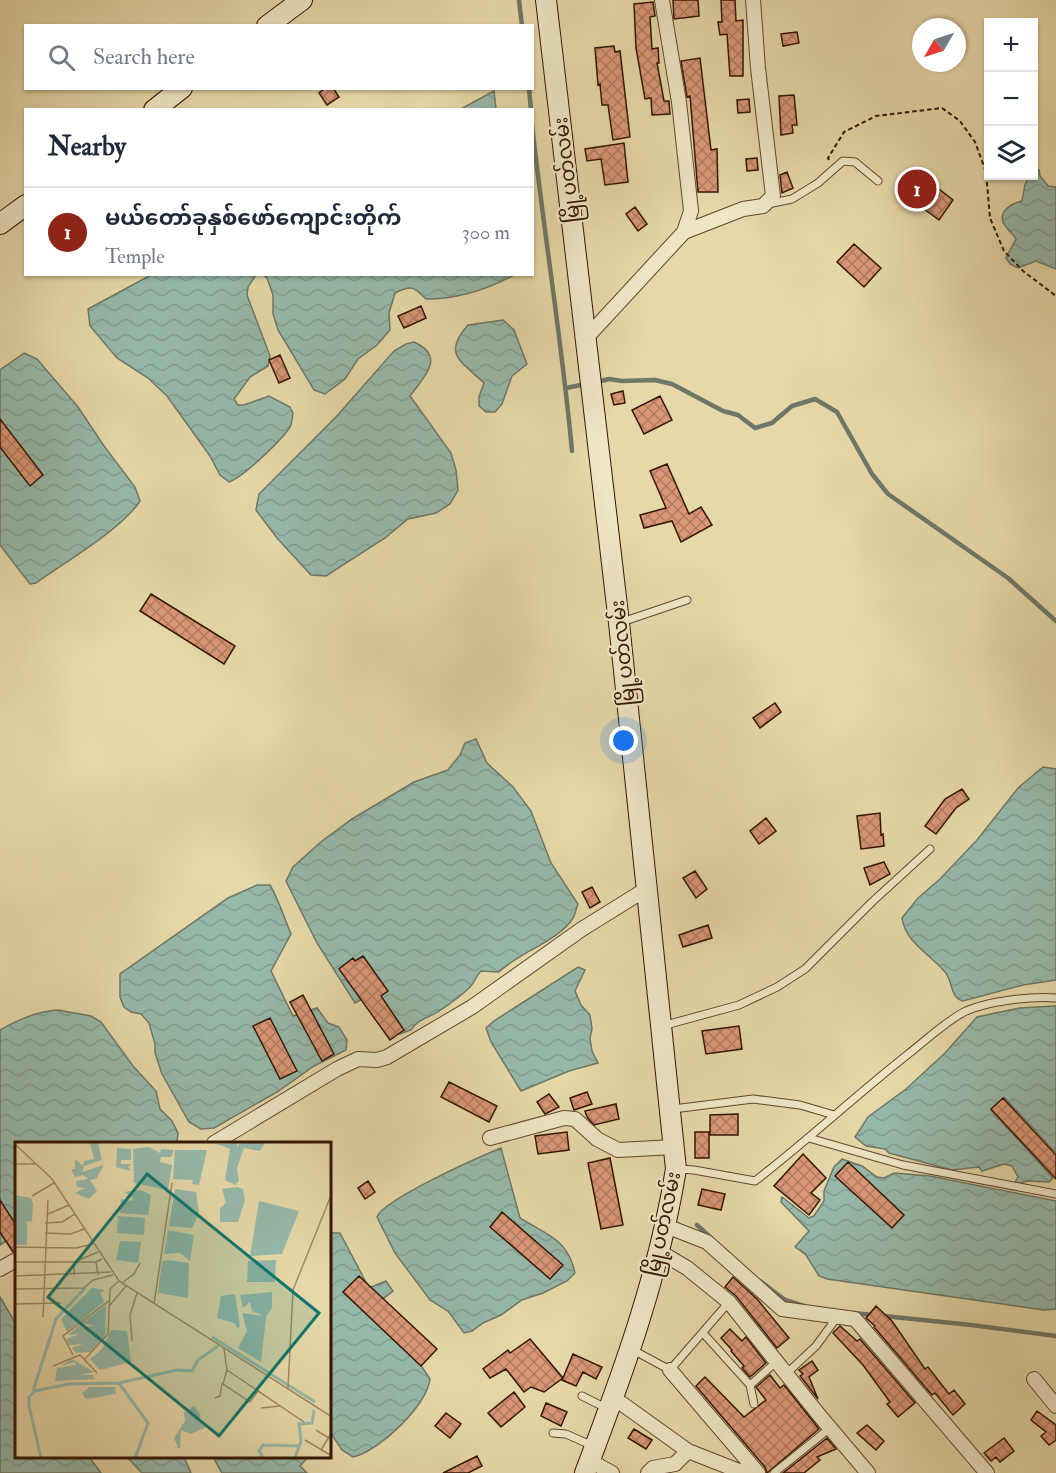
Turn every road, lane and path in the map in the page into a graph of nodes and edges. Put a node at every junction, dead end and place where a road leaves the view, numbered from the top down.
1 (302, 0) edge
2 (546, 0) edge
3 (662, 0) edge
4 (753, 0) edge
5 (270, 24) edge
6 (179, 90) edge
7 (157, 108) edge
8 (834, 168) junction
9 (878, 181) dead end
10 (24, 206) edge
11 (763, 206) junction
12 (0, 224) edge
13 (684, 232) junction
14 (1056, 296) edge
15 (587, 337) junction
16 (687, 600) dead end
17 (619, 623) junction
18 (930, 849) dead end
19 (648, 888) junction
20 (1056, 998) edge
21 (662, 1026) junction
22 (670, 1109) junction
23 (834, 1115) junction
24 (490, 1138) dead end
25 (809, 1138) junction
26 (216, 1142) edge
27 (674, 1147) junction
28 (676, 1169) junction
29 (1056, 1194) edge
30 (666, 1226) junction
31 (660, 1252) junction
32 (15, 1261) edge
33 (0, 1269) edge
34 (729, 1302) junction
35 (838, 1317) junction
36 (703, 1333) junction
37 (631, 1349) junction
38 (776, 1362) junction
39 (670, 1370) junction
40 (786, 1374) junction
41 (1034, 1379) dead end
42 (750, 1385) junction
43 (582, 1396) dead end
44 (612, 1404) junction
45 (754, 1404) dead end
46 (1056, 1406) edge
47 (830, 1428) junction
48 (553, 1433) dead end
49 (688, 1451) junction
50 (590, 1460) edge
51 (612, 1473) edge
52 (648, 1473) edge
53 (744, 1473) edge
54 (758, 1473) edge
55 (774, 1473) edge
56 (868, 1473) edge
57 (987, 1473) edge

1 - 5 main road
2 - 15 main road, မြို့ပတ်လမ်း
3 - 13 street
4 - 11 street
6 - 7 main road
8 - 9 lane
8 - 11 lane
8 - 14 path
10 - 12 main road
11 - 13 street
13 - 15 street
15 - 17 main road, မြို့ပတ်လမ်း
16 - 17 lane
17 - 19 main road, မြို့ပတ်လမ်း
18 - 21 lane
19 - 21 main road, မြို့ပတ်လမ်း
19 - 26 street
20 - 23 lane
21 - 22 main road, မြို့ပတ်လမ်း
22 - 23 lane
22 - 27 main road, မြို့ပတ်လမ်း
23 - 25 lane
24 - 27 street
25 - 28 lane
25 - 29 lane
27 - 28 main road, မြို့ပတ်လမ်း
28 - 30 main road, မြို့ပတ်လမ်း
30 - 31 main road, မြို့ပတ်လမ်း
30 - 35 street
31 - 34 street
31 - 37 main road, မြို့ပတ်လမ်း
32 - 33 street
34 - 36 lane
34 - 38 street
35 - 40 lane
35 - 57 street
36 - 39 lane
36 - 42 lane
37 - 39 lane
37 - 44 main road, မြို့ပတ်လမ်း
38 - 40 street
38 - 42 lane
39 - 54 street
40 - 47 street
41 - 46 street
42 - 45 lane
43 - 44 lane
44 - 49 street
44 - 50 main road, မြို့ပတ်လမ်း
47 - 55 lane
47 - 56 street
48 - 50 lane
49 - 52 street
49 - 53 street
50 - 51 street

